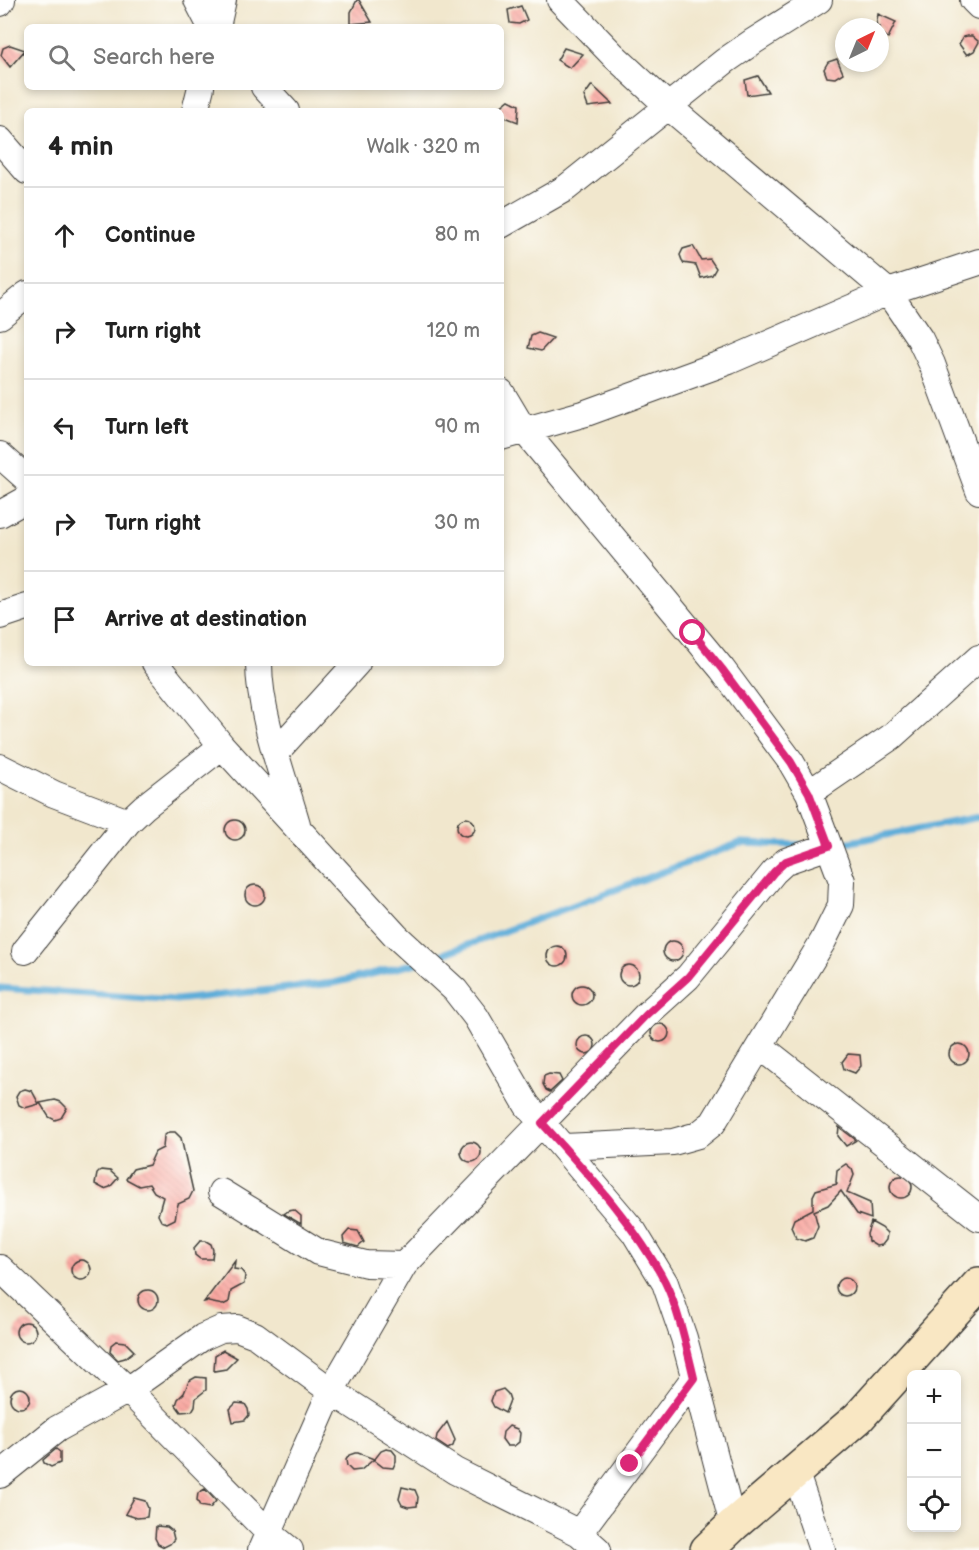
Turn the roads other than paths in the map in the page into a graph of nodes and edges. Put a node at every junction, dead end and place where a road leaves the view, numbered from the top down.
1 (197, 0) edge
2 (223, 0) edge
3 (560, 0) edge
4 (819, 0) edge
5 (973, 0) edge
6 (979, 6) edge
7 (209, 24) edge
8 (218, 24) edge
9 (200, 90) edge
10 (267, 90) edge
11 (669, 107) junction
12 (196, 108) edge
13 (283, 108) edge
14 (0, 141) edge
15 (24, 168) edge
16 (504, 223) edge
17 (979, 262) edge
18 (888, 292) junction
19 (24, 296) edge
20 (0, 316) edge
21 (504, 403) edge
22 (512, 433) edge
23 (0, 455) edge
24 (24, 476) edge
25 (979, 491) edge
26 (24, 501) edge
27 (0, 514) edge
28 (24, 608) edge
29 (0, 616) edge
30 (979, 658) edge
31 (157, 666) edge
32 (260, 666) edge
33 (354, 666) edge
34 (222, 746) junction
35 (276, 752) junction
36 (0, 767) edge
37 (809, 793) junction
38 (128, 822) junction
39 (299, 830) junction
40 (829, 846) junction
41 (25, 951) dead end
42 (760, 1046) junction
43 (542, 1123) junction
44 (564, 1147) junction
45 (221, 1192) dead end
46 (979, 1218) edge
47 (404, 1265) junction
48 (0, 1268) edge
49 (976, 1293) edge
50 (694, 1378) junction
51 (128, 1390) junction
52 (331, 1391) junction
53 (795, 1472) junction
54 (0, 1475) edge
55 (733, 1525) junction
56 (579, 1533) junction
57 (265, 1541) edge
58 (290, 1550) edge
59 (598, 1550) edge
60 (707, 1550) edge
61 (822, 1550) edge

1 - 7 street
2 - 8 street
3 - 11 street
4 - 11 street
5 - 6 street
9 - 12 street
10 - 13 street
11 - 16 street
11 - 18 street
14 - 15 street
17 - 18 street
18 - 22 street
18 - 25 street
19 - 20 street
21 - 22 street
22 - 37 street
23 - 24 street
26 - 27 street
28 - 29 street
30 - 37 street
31 - 34 street
32 - 35 street
33 - 35 street
34 - 38 street
34 - 39 street
35 - 39 street
36 - 38 street
37 - 40 street
38 - 41 street
39 - 43 street
40 - 42 street
40 - 43 street
42 - 44 street
42 - 46 street
43 - 44 street
43 - 47 street
44 - 50 street
45 - 47 street
47 - 52 street
48 - 51 street
49 - 53 main road
50 - 55 street
50 - 56 street
51 - 52 street
51 - 54 street
51 - 57 street
52 - 56 street
52 - 57 street
53 - 55 main road
53 - 61 street
55 - 60 main road
56 - 59 street
57 - 58 street

